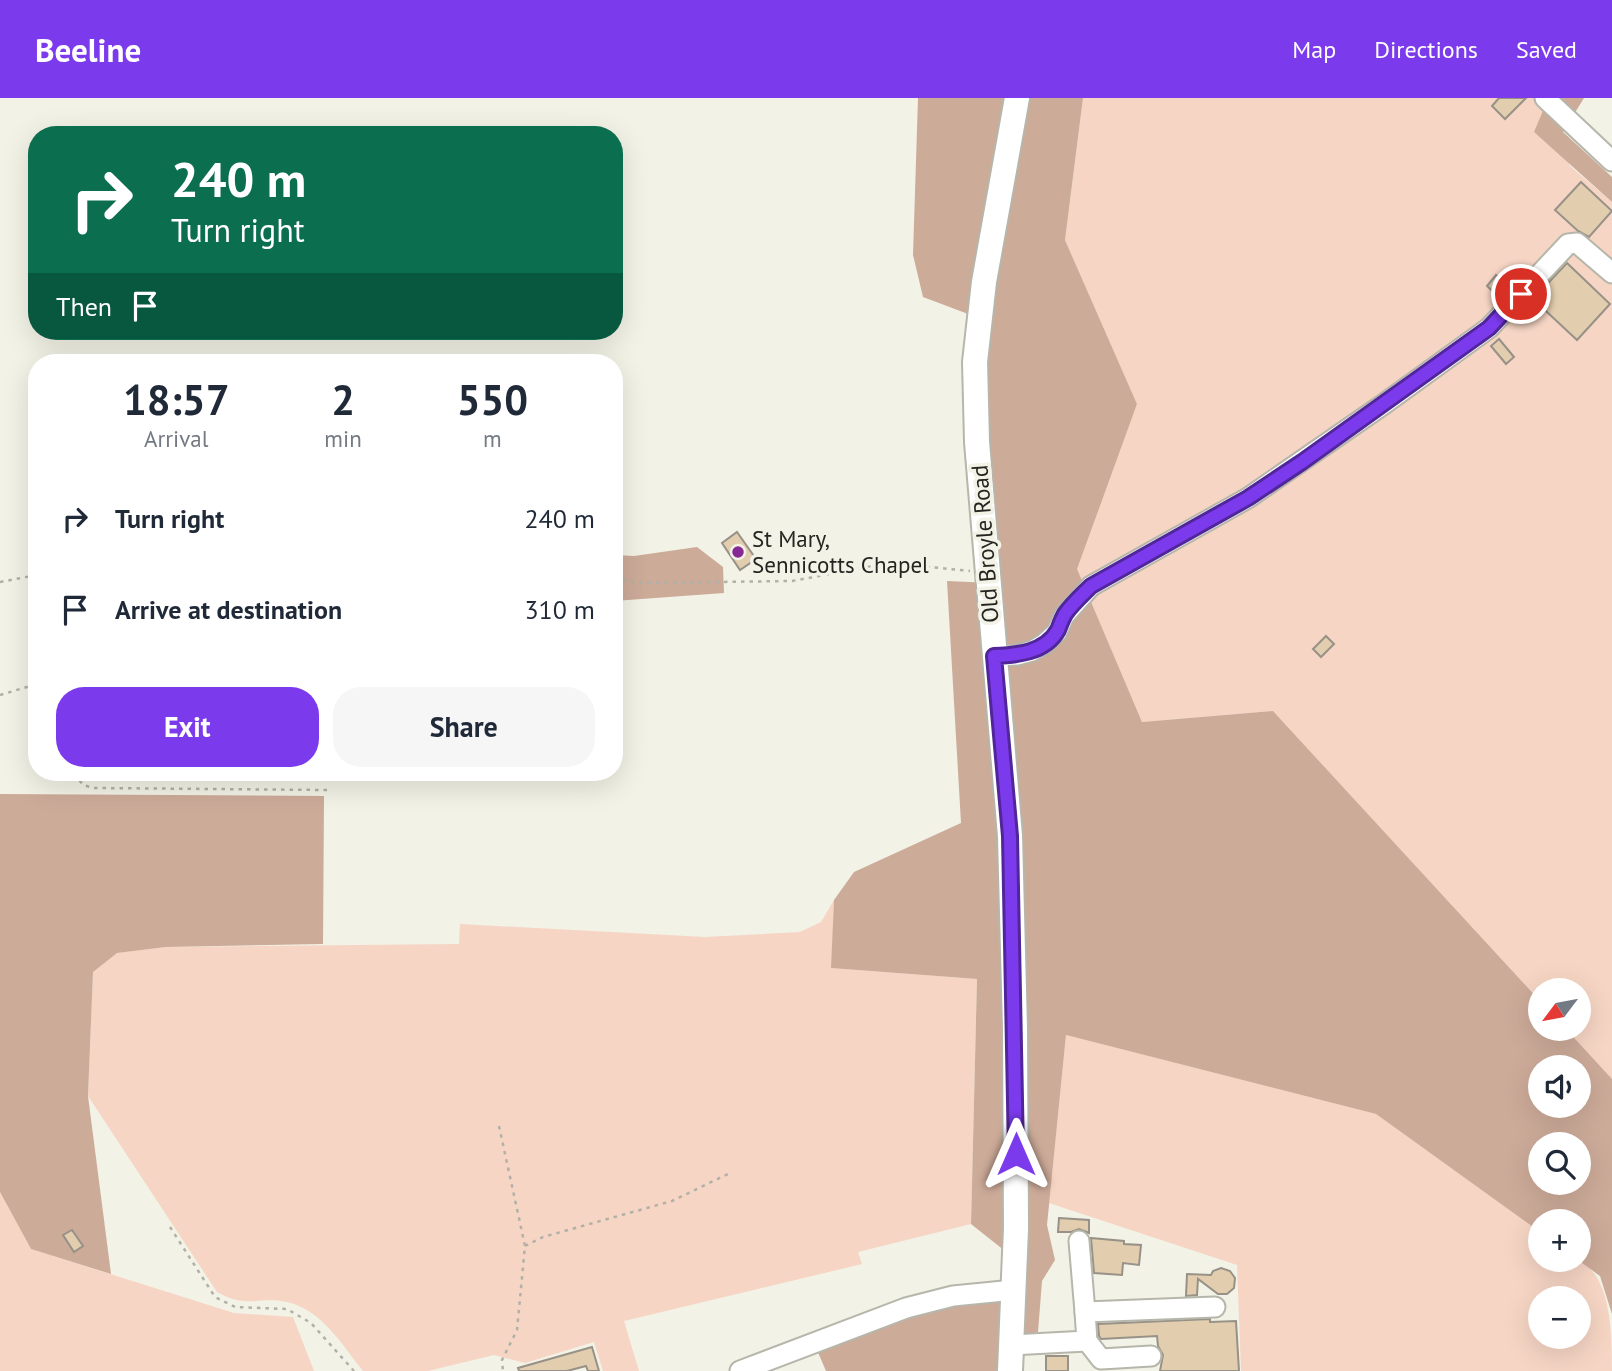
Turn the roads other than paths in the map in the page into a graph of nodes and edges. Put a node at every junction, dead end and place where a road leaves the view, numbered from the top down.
1 (1017, 98) edge
2 (1545, 98) edge
3 (1612, 161) edge
4 (1612, 273) edge
5 (994, 656) junction
6 (1079, 1241) dead end
7 (1014, 1290) junction
8 (1215, 1307) dead end
9 (1085, 1312) junction
10 (1087, 1341) junction
11 (1012, 1345) junction
12 (1151, 1356) dead end
13 (740, 1371) edge
14 (1010, 1371) edge

1 - 5 main road, Old Broyle Road
2 - 3 lane
4 - 5 lane
5 - 7 main road, Old Broyle Road
6 - 9 lane
7 - 11 main road, Old Broyle Road
7 - 13 lane
8 - 9 lane
9 - 10 lane
10 - 11 lane
10 - 12 lane
11 - 14 main road, Old Broyle Road

